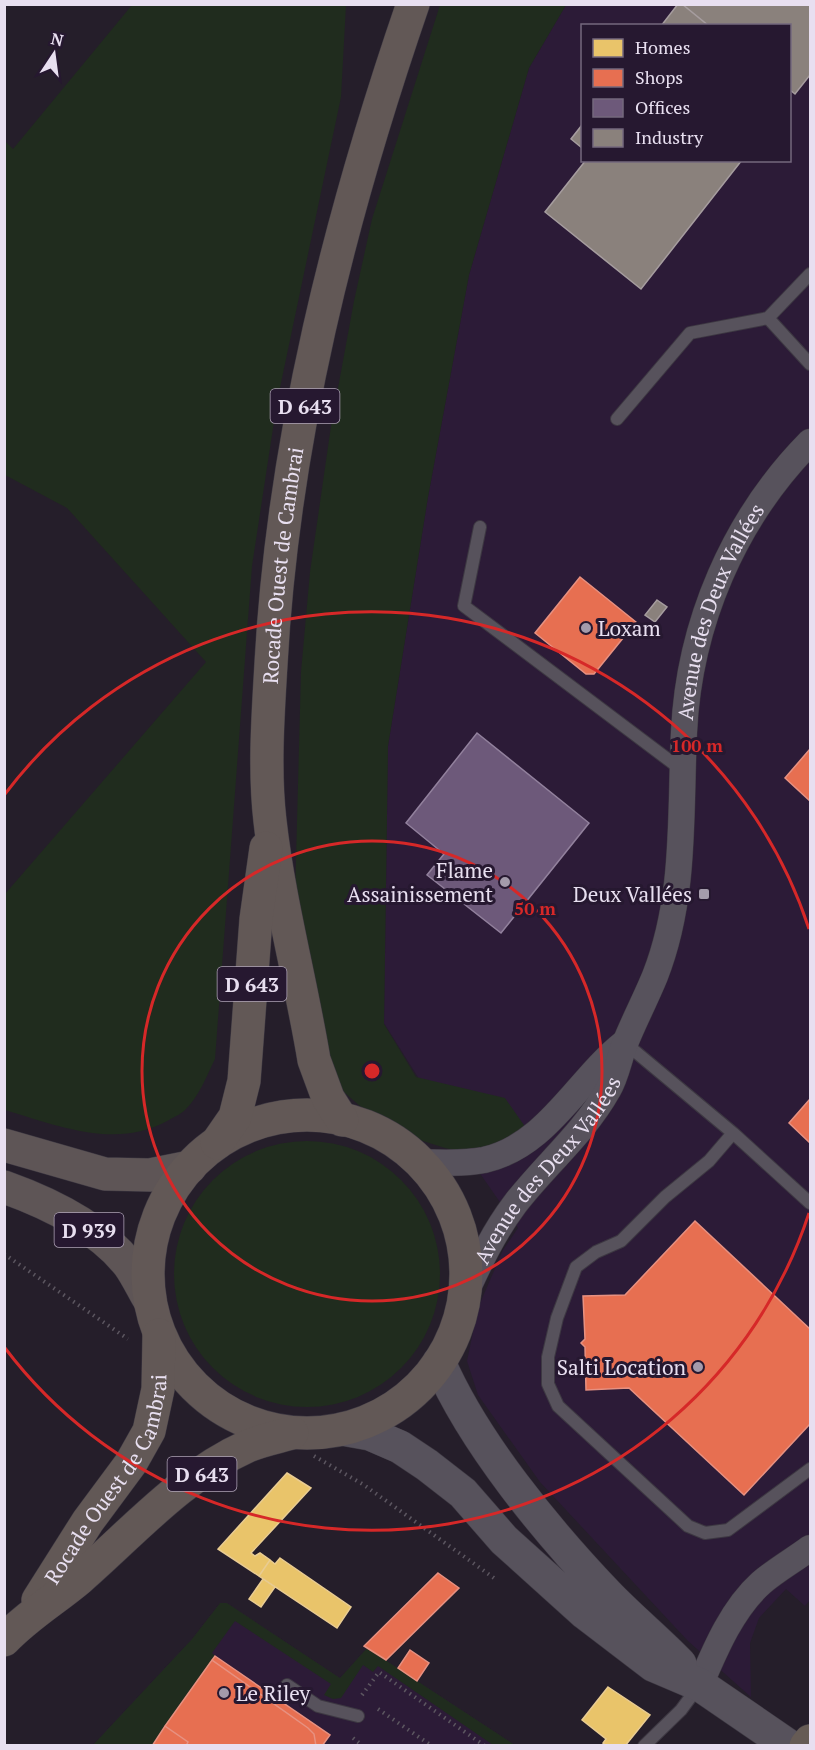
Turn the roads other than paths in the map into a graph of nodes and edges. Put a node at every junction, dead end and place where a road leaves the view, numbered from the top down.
1 (413, 4) edge
2 (810, 274) edge
3 (768, 318) junction
4 (810, 364) edge
5 (617, 419) dead end
6 (810, 442) edge
7 (480, 527) dead end
8 (683, 771) junction
9 (270, 820) junction
10 (625, 1043) junction
11 (342, 1120) junction
12 (734, 1132) junction
13 (217, 1143) junction
14 (4, 1144) edge
15 (419, 1162) junction
16 (190, 1167) junction
17 (4, 1187) edge
18 (810, 1203) edge
19 (464, 1296) junction
20 (147, 1325) junction
21 (439, 1362) junction
22 (342, 1429) junction
23 (301, 1443) junction
24 (810, 1469) edge
25 (810, 1548) edge
26 (27, 1616) junction
27 (4, 1640) edge
28 (287, 1685) dead end
29 (700, 1685) junction
30 (358, 1716) dead end
31 (810, 1741) edge
32 (644, 1746) edge
33 (789, 1746) edge
34 (806, 1746) edge

1 - 9 highway, Rocade Ouest de Cambrai / D 643
2 - 3 lane
3 - 4 lane
3 - 5 lane
6 - 8 street, Avenue des Deux Vallées
7 - 8 lane
8 - 10 street, Avenue des Deux Vallées
9 - 11 highway, Rocade Ouest de Cambrai / D 643
9 - 13 highway, Rocade Ouest de Cambrai / D 643
10 - 12 lane
10 - 15 street, Avenue des Deux Vallées
10 - 19 street, Avenue des Deux Vallées
11 - 13 highway
11 - 15 highway
12 - 18 lane
12 - 24 lane
13 - 16 highway, Rocade Ouest de Cambrai
14 - 16 main road
15 - 19 highway
16 - 20 highway, Rocade Ouest de Cambrai
17 - 20 main road, D 939
19 - 21 highway
20 - 23 highway
20 - 26 highway, Rocade Ouest de Cambrai / D 643
21 - 22 highway
21 - 29 main road
22 - 23 highway
22 - 29 main road
23 - 26 highway, Rocade Ouest de Cambrai / D 643
25 - 29 street
26 - 27 highway, Rocade Ouest de Cambrai / D 643
28 - 30 lane
29 - 32 lane
29 - 33 main road
31 - 34 highway

